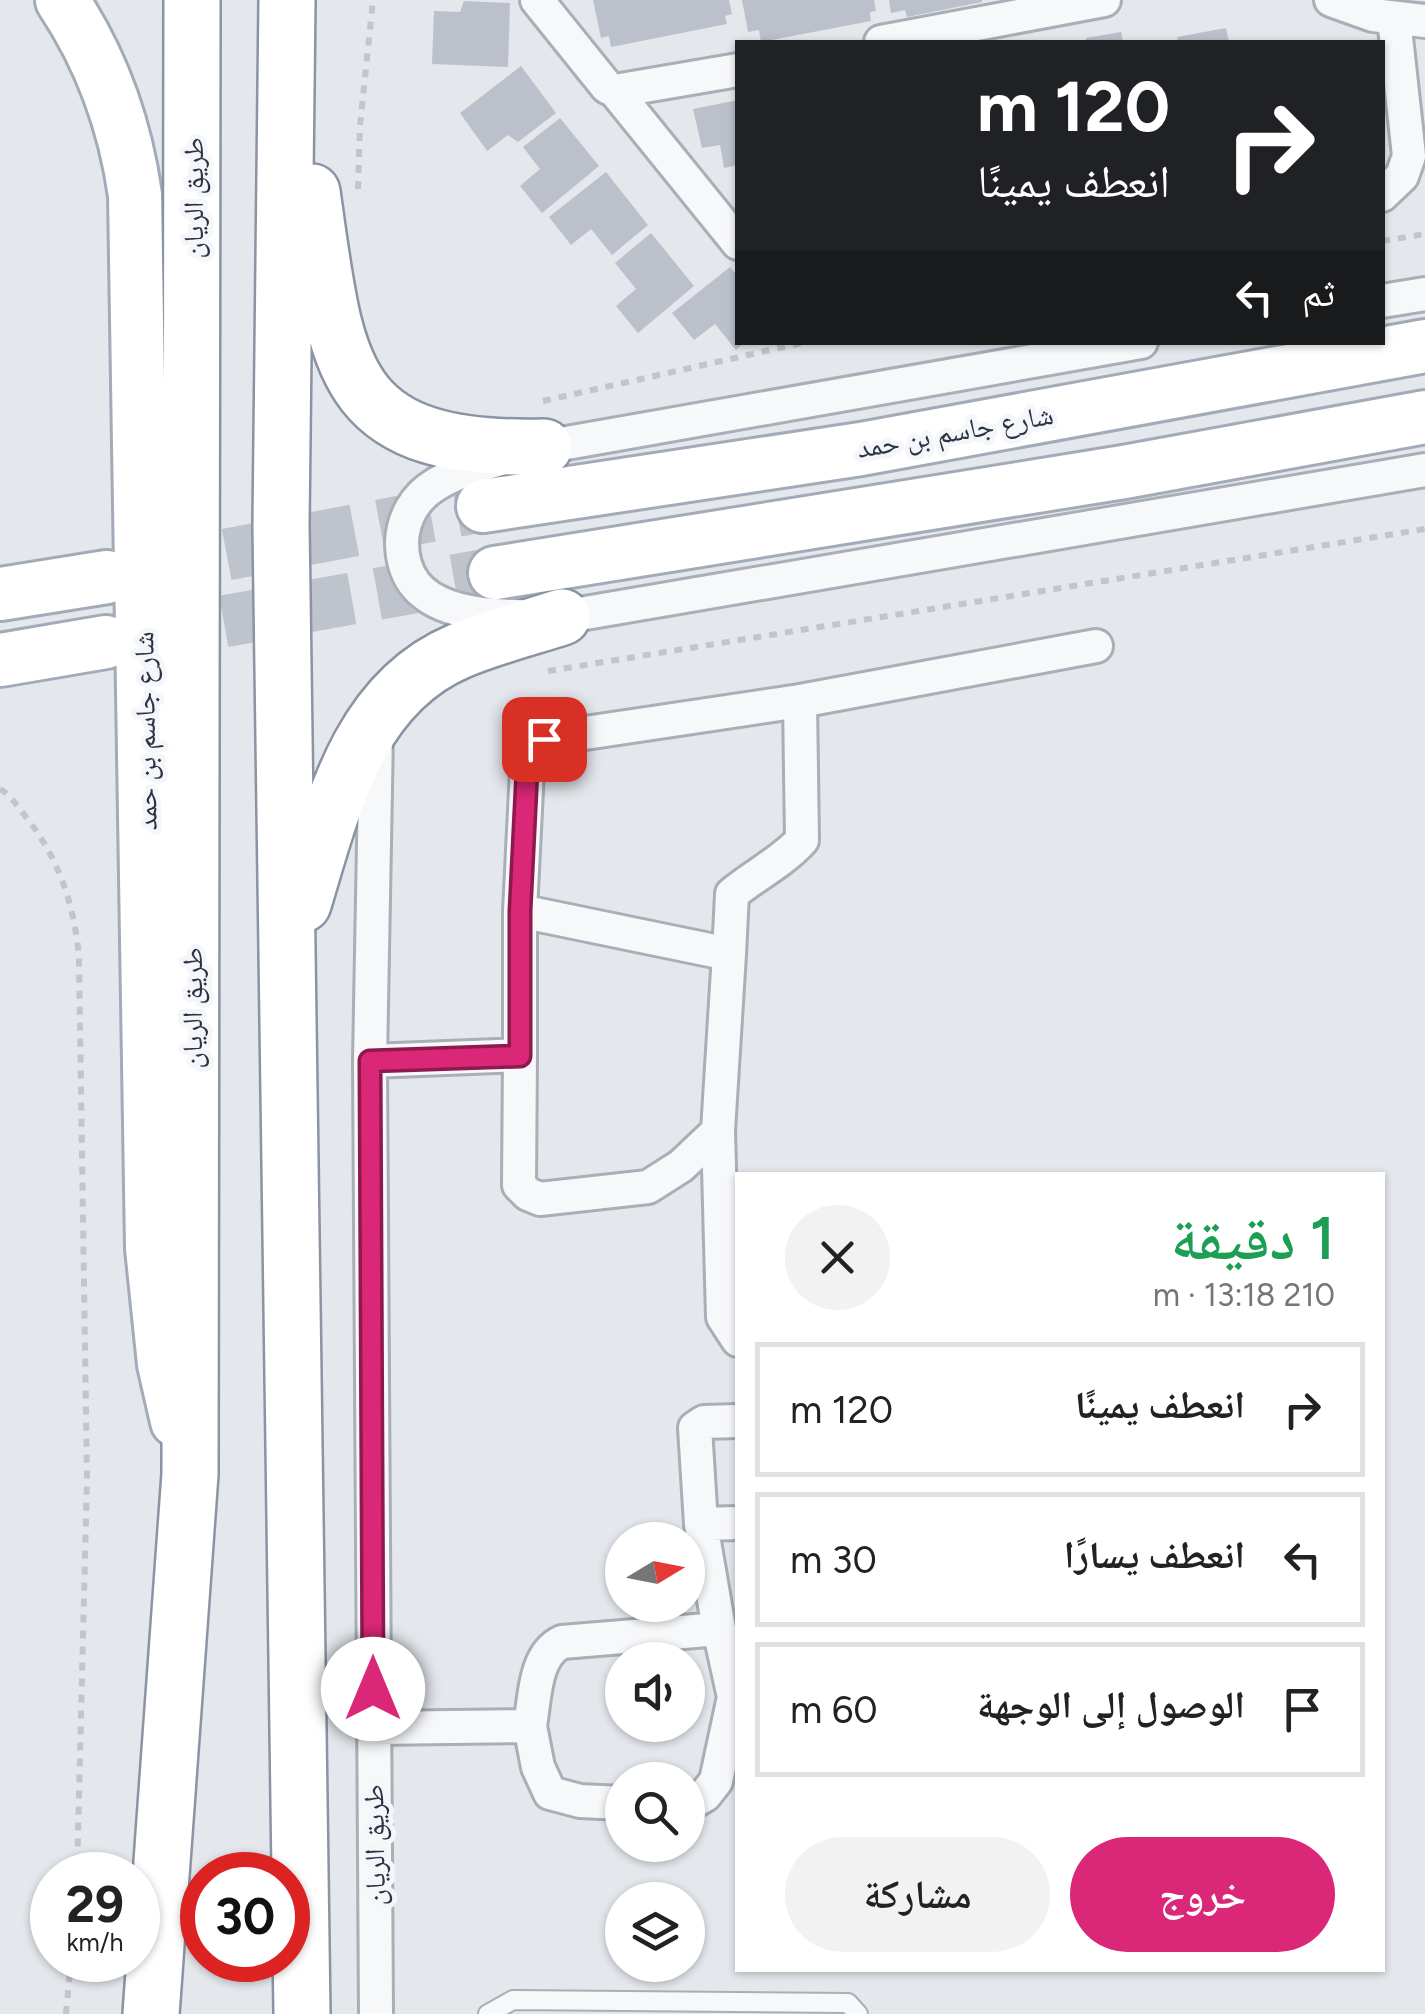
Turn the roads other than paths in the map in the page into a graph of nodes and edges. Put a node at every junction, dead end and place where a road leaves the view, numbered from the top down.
1 (62, 0) edge
2 (192, 0) edge
3 (537, 0) edge
4 (1104, 0) edge
5 (1331, 0) edge
6 (287, 8) edge
7 (1409, 20) edge
8 (892, 40) edge
9 (735, 71) edge
10 (615, 91) junction
11 (1385, 192) edge
12 (735, 239) edge
13 (1425, 294) edge
14 (1385, 301) edge
15 (1119, 345) edge
16 (1425, 346) edge
17 (1425, 417) edge
18 (537, 426) junction
19 (1425, 470) edge
20 (482, 506) tunnel mouth
21 (495, 573) tunnel mouth
22 (107, 577) tunnel mouth
23 (0, 594) edge
24 (562, 617) junction
25 (106, 642) tunnel mouth
26 (1096, 646) dead end
27 (0, 660) edge
28 (800, 700) junction
29 (377, 716) junction
30 (520, 911) junction
31 (728, 954) junction
32 (288, 955) junction
33 (520, 1056) junction
34 (370, 1061) junction
35 (718, 1131) junction
36 (735, 1335) edge
37 (735, 1421) edge
38 (190, 1474) junction
39 (701, 1522) edge
40 (735, 1523) edge
41 (705, 1524) edge
42 (705, 1549) edge
43 (718, 1629) junction
44 (735, 1695) edge
45 (735, 1703) edge
46 (530, 1726) junction
47 (374, 1728) junction
48 (705, 1795) edge
49 (605, 1803) edge
50 (151, 2014) edge
51 (302, 2014) edge
52 (376, 2014) edge
53 (488, 2014) edge
54 (858, 2014) edge

1 - 38 main road, شارع جاسم بن حمد
2 - 38 highway, طريق الريان
3 - 10 street
4 - 8 street
5 - 7 street
6 - 18 highway
6 - 32 highway
7 - 11 street
9 - 10 street
10 - 12 street
13 - 14 street
15 - 18 street, شارع جاسم بن حمد
16 - 20 main road, شارع جاسم بن حمد
17 - 21 main road
18 - 24 street, شارع جاسم بن حمد
19 - 24 street
22 - 23 main road
24 - 29 highway
25 - 27 main road, شارع جاسم بن حمد
26 - 28 street
28 - 30 street
28 - 31 street
29 - 32 highway
29 - 34 street, طريق الريان
30 - 31 street
30 - 33 street
31 - 35 street
32 - 51 highway
33 - 34 street
33 - 35 street
34 - 47 street, طريق الريان
35 - 36 street
37 - 39 street
38 - 50 highway, طريق الريان
40 - 41 street
42 - 43 street
43 - 44 street
43 - 46 street
45 - 48 street
46 - 47 street
46 - 49 street
47 - 52 street, طريق الريان
53 - 54 lane

